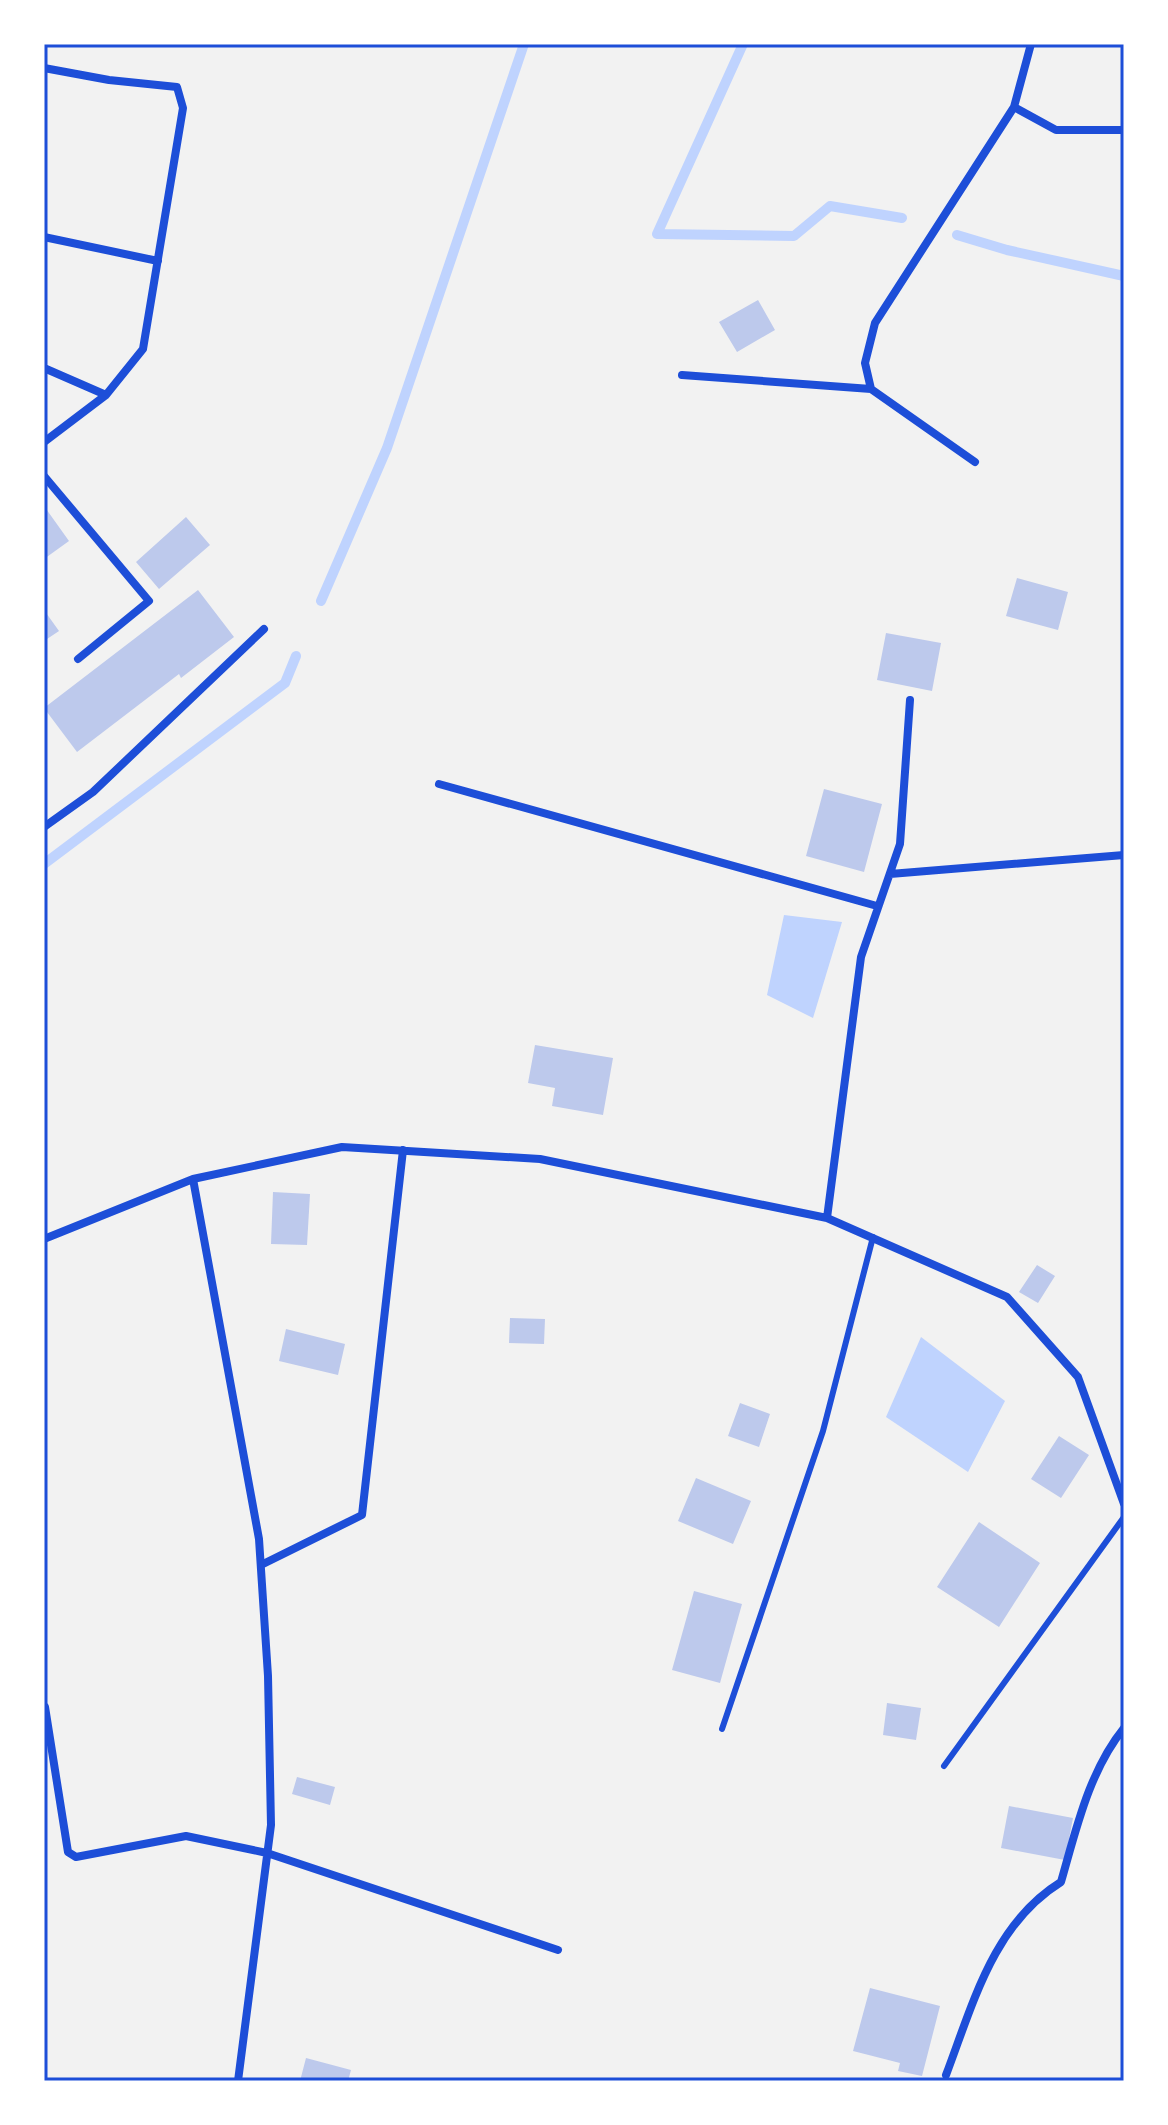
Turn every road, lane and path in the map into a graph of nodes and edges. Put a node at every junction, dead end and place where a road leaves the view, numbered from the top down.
1 (1031, 44) edge
2 (44, 68) edge
3 (1014, 107) junction
4 (1124, 130) edge
5 (44, 237) edge
6 (158, 261) junction
7 (44, 368) edge
8 (682, 375) dead end
9 (871, 389) junction
10 (106, 395) junction
11 (44, 442) edge
12 (975, 462) dead end
13 (44, 476) edge
14 (264, 629) dead end
15 (78, 659) dead end
16 (910, 700) dead end
17 (439, 784) dead end
18 (44, 827) edge
19 (1124, 855) edge
20 (890, 874) junction
21 (877, 906) junction
22 (403, 1150) junction
23 (193, 1179) junction
24 (827, 1218) junction
25 (873, 1237) junction
26 (44, 1239) edge
27 (1124, 1504) edge
28 (1124, 1517) edge
29 (261, 1565) junction
30 (45, 1707) edge
31 (1124, 1728) edge
32 (722, 1729) dead end
33 (944, 1766) dead end
34 (267, 1853) junction
35 (558, 1950) dead end
36 (946, 2075) dead end
37 (238, 2081) edge

1 - 3 street
2 - 6 street
3 - 4 street
3 - 9 street
5 - 6 street
6 - 10 street
7 - 10 street
8 - 9 street
9 - 12 street
10 - 11 street
13 - 15 street
14 - 18 street
16 - 20 street
17 - 21 street
19 - 20 street
20 - 21 street
21 - 24 street
22 - 23 street
22 - 24 street
22 - 29 street
23 - 26 street
23 - 29 street
24 - 25 street
25 - 27 street
25 - 32 lane
28 - 33 lane
29 - 34 street
30 - 34 street
31 - 36 street
34 - 35 street
34 - 37 street

